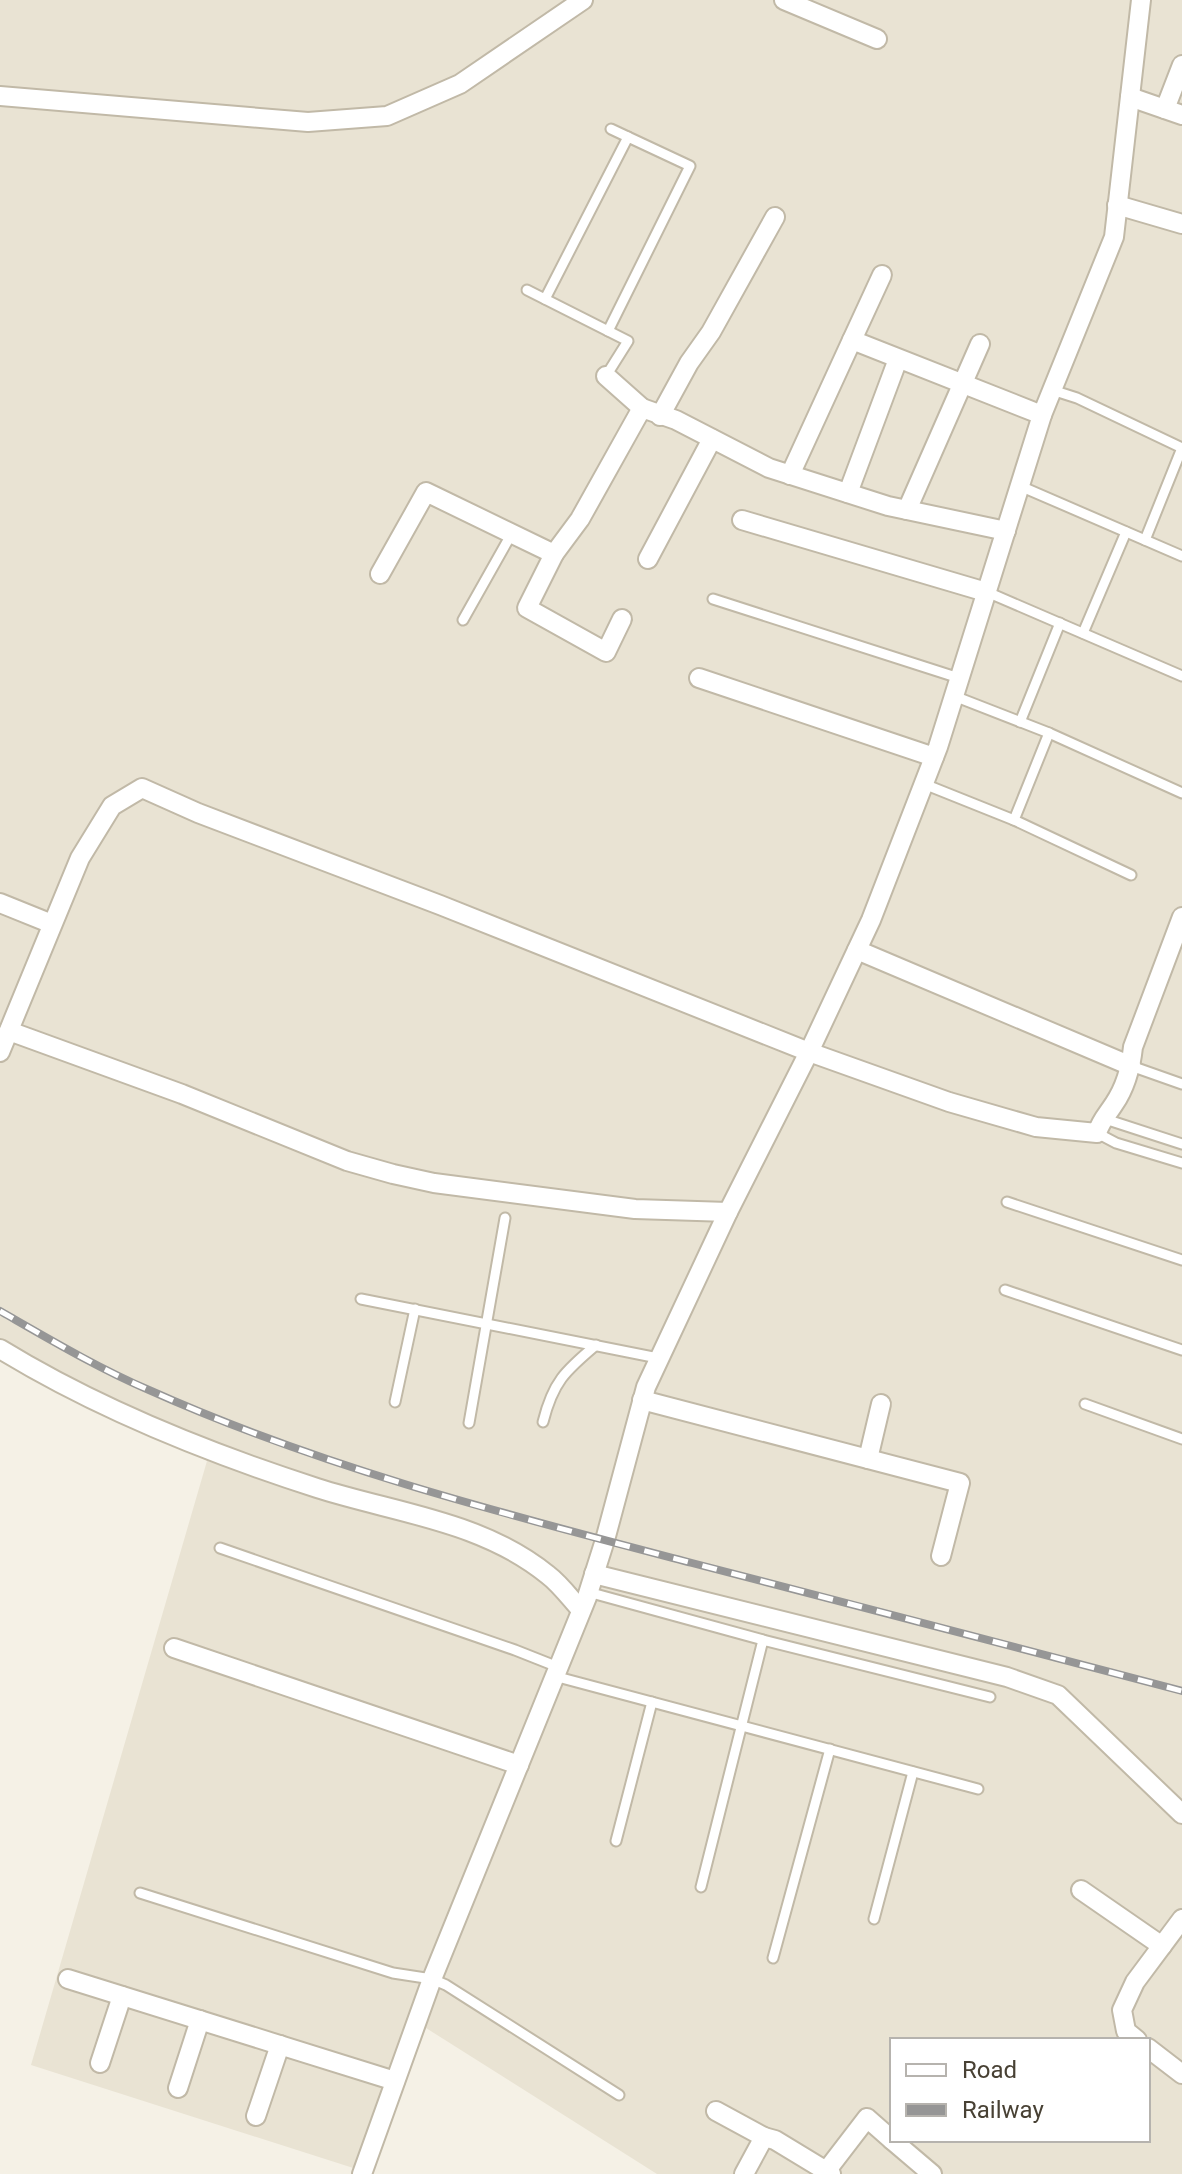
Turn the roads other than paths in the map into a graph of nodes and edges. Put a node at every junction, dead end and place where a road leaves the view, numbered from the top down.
1 (583, 0) edge
2 (784, 0) edge
3 (1141, 0) edge
4 (877, 39) dead end
5 (1182, 65) edge
6 (0, 96) edge
7 (1130, 97) junction
8 (1173, 112) edge
9 (611, 129) dead end
10 (628, 137) junction
11 (1117, 205) junction
12 (775, 217) dead end
13 (1182, 224) edge
14 (882, 275) dead end
15 (527, 290) dead end
16 (545, 299) junction
17 (608, 331) junction
18 (852, 340) junction
19 (980, 344) dead end
20 (898, 359) junction
21 (606, 376) joint
22 (961, 383) junction
23 (1052, 390) junction
24 (642, 408) junction
25 (1042, 415) junction
26 (660, 416) junction
27 (712, 439) junction
28 (790, 475) junction
29 (1020, 486) junction
30 (848, 493) junction
31 (907, 510) junction
32 (742, 520) dead end
33 (1006, 531) junction
34 (1126, 532) junction
35 (512, 533) junction
36 (1145, 540) junction
37 (554, 554) junction
38 (1182, 556) edge
39 (648, 559) dead end
40 (380, 574) dead end
41 (986, 592) junction
42 (713, 599) dead end
43 (622, 619) dead end
44 (463, 620) dead end
45 (1060, 623) junction
46 (1083, 633) junction
47 (1182, 676) edge
48 (699, 678) dead end
49 (956, 687) junction
50 (1020, 722) junction
51 (1049, 733) junction
52 (934, 757) junction
53 (924, 784) junction
54 (1182, 793) edge
55 (1014, 820) junction
56 (1131, 875) dead end
57 (0, 903) edge
58 (1182, 917) edge
59 (52, 924) junction
60 (857, 950) junction
61 (8, 1021) edge
62 (0, 1052) edge
63 (809, 1052) junction
64 (1131, 1066) junction
65 (1182, 1084) edge
66 (1099, 1126) junction
67 (1182, 1144) edge
68 (1182, 1163) edge
69 (1007, 1202) dead end
70 (728, 1212) junction
71 (505, 1218) dead end
72 (1182, 1260) edge
73 (1005, 1290) dead end
74 (361, 1299) dead end
75 (415, 1309) junction
76 (487, 1323) junction
77 (596, 1345) junction
78 (0, 1349) edge
79 (1182, 1350) edge
80 (658, 1358) junction
81 (642, 1400) junction
82 (395, 1402) dead end
83 (881, 1404) dead end
84 (1085, 1404) dead end
85 (543, 1422) dead end
86 (469, 1423) dead end
87 (1182, 1439) edge
88 (868, 1459) junction
89 (220, 1548) dead end
90 (941, 1556) dead end
91 (591, 1583) junction
92 (581, 1610) junction
93 (763, 1640) junction
94 (174, 1648) dead end
95 (556, 1671) junction
96 (990, 1697) dead end
97 (652, 1702) junction
98 (742, 1726) junction
99 (830, 1749) junction
100 (519, 1765) junction
101 (913, 1772) junction
102 (978, 1789) dead end
103 (1182, 1814) edge
104 (616, 1841) dead end
105 (701, 1887) dead end
106 (1081, 1890) dead end
107 (140, 1893) dead end
108 (874, 1919) dead end
109 (1182, 1919) edge
110 (1162, 1946) junction
111 (773, 1958) dead end
112 (68, 1979) dead end
113 (432, 1979) junction
114 (122, 1996) junction
115 (200, 2020) junction
116 (1135, 2038) edge
117 (280, 2045) junction
118 (1150, 2050) edge
119 (100, 2063) dead end
120 (1182, 2074) edge
121 (395, 2081) junction
122 (178, 2088) dead end
123 (619, 2095) dead end
124 (716, 2111) dead end
125 (256, 2116) dead end
126 (764, 2137) junction
127 (890, 2138) edge
128 (894, 2142) edge
129 (827, 2173) edge
130 (362, 2174) edge
131 (744, 2174) edge
132 (932, 2174) edge

1 - 6 street
2 - 4 street
3 - 7 street
5 - 8 street
7 - 8 street
7 - 11 street
9 - 10 lane
10 - 16 lane
10 - 17 lane
11 - 13 street
11 - 23 street
12 - 26 street
14 - 18 street
15 - 16 lane
16 - 17 lane
17 - 21 lane
18 - 20 street
18 - 28 street
19 - 22 street
20 - 22 street
20 - 30 street
21 - 24 street
22 - 25 street
22 - 31 street
23 - 25 street
23 - 36 lane
24 - 26 street
24 - 37 street
25 - 29 street
26 - 27 street
27 - 28 street
27 - 39 street
28 - 30 street
29 - 33 street
29 - 34 lane
30 - 31 street
31 - 33 street
32 - 41 street
33 - 41 street
34 - 36 lane
34 - 46 lane
35 - 37 street
35 - 40 street
35 - 44 lane
36 - 38 lane
37 - 43 street
41 - 45 lane
41 - 49 street
42 - 49 lane
45 - 46 lane
45 - 50 lane
46 - 47 lane
48 - 52 street
49 - 50 lane
49 - 52 street
50 - 51 lane
51 - 54 lane
51 - 55 lane
52 - 53 street
53 - 55 lane
53 - 60 street
55 - 56 lane
57 - 59 street
58 - 64 street
59 - 61 street
59 - 63 street
60 - 63 street
60 - 64 street
61 - 62 street
61 - 70 street
63 - 66 street
63 - 70 street
64 - 65 lane
64 - 66 street
66 - 67 lane
66 - 68 lane
69 - 72 lane
70 - 80 street
71 - 76 lane
73 - 79 lane
74 - 75 lane
75 - 76 lane
75 - 82 lane
76 - 77 lane
76 - 86 lane
77 - 80 lane
77 - 85 lane
78 - 92 street
80 - 81 street
81 - 88 street
81 - 91 street
83 - 88 street
84 - 87 lane
88 - 90 street
89 - 95 lane
91 - 92 street
91 - 93 lane
91 - 103 street
92 - 95 street
93 - 96 lane
93 - 98 lane
94 - 100 street
95 - 97 lane
95 - 100 street
97 - 98 lane
97 - 104 lane
98 - 99 lane
98 - 105 lane
99 - 101 lane
99 - 111 lane
100 - 113 street
101 - 102 lane
101 - 108 lane
106 - 110 street
107 - 113 lane
109 - 110 street
110 - 116 street
112 - 114 street
113 - 121 street
113 - 123 lane
114 - 115 street
114 - 119 street
115 - 117 street
115 - 122 street
117 - 121 street
117 - 125 street
118 - 120 street
121 - 130 street
124 - 126 street
126 - 129 street
126 - 131 street
127 - 129 street
128 - 132 street

